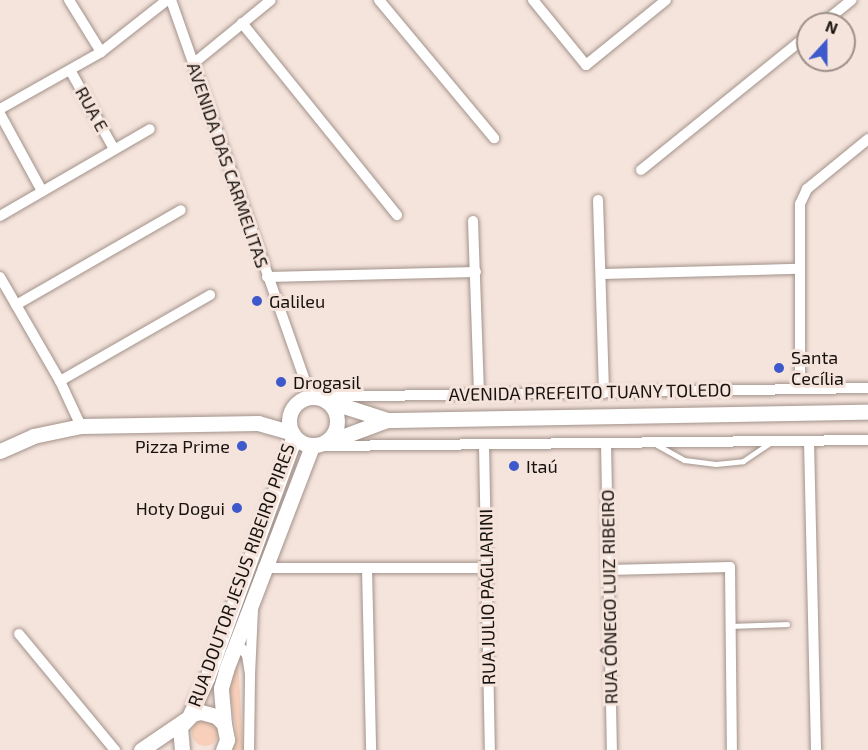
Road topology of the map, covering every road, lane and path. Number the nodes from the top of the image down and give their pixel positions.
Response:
1 (69, 0) edge
2 (169, 0) edge
3 (271, 0) edge
4 (379, 0) edge
5 (533, 0) edge
6 (666, 0) edge
7 (852, 0) edge
8 (837, 12) edge
9 (242, 23) junction
10 (796, 45) edge
11 (101, 52) junction
12 (194, 63) junction
13 (70, 70) junction
14 (0, 109) edge
15 (0, 114) edge
16 (150, 129) dead end
17 (494, 138) dead end
18 (868, 139) edge
19 (114, 149) junction
20 (641, 170) dead end
21 (42, 191) junction
22 (598, 200) dead end
23 (181, 210) dead end
24 (397, 215) dead end
25 (0, 216) edge
26 (473, 221) dead end
27 (799, 269) junction
28 (476, 272) junction
29 (603, 274) junction
30 (0, 277) edge
31 (267, 277) junction
32 (210, 295) dead end
33 (16, 305) junction
34 (60, 381) junction
35 (868, 388) edge
36 (800, 389) junction
37 (604, 393) junction
38 (479, 394) junction
39 (316, 398) junction
40 (292, 411) junction
41 (868, 412) edge
42 (387, 420) junction
43 (258, 423) junction
44 (81, 426) junction
45 (292, 433) junction
46 (868, 440) edge
47 (772, 441) junction
48 (809, 441) junction
49 (606, 443) junction
50 (653, 443) junction
51 (318, 445) junction
52 (484, 445) junction
53 (0, 452) edge
54 (263, 568) junction
55 (368, 568) junction
56 (486, 568) junction
57 (609, 570) junction
58 (253, 595) junction
59 (787, 624) dead end
60 (731, 626) junction
61 (19, 634) dead end
62 (233, 650) junction
63 (250, 675) junction
64 (187, 718) junction
65 (224, 724) junction
66 (115, 750) edge
67 (141, 750) edge
68 (182, 750) edge
69 (223, 750) edge
70 (249, 750) edge
71 (371, 750) edge
72 (490, 750) edge
73 (612, 750) edge
74 (732, 750) edge
75 (816, 750) edge

1 - 11 street
2 - 11 street
2 - 12 street, AVENIDA DAS CARMELITAS
3 - 9 street
4 - 17 street
5 - 6 street
7 - 8 street
9 - 12 street
9 - 24 street
10 - 20 street
11 - 13 street
12 - 31 street, AVENIDA DAS CARMELITAS
13 - 14 street
13 - 19 street, RUA E
15 - 21 street
16 - 19 street
18 - 27 street
19 - 21 street
21 - 25 street
22 - 29 street
23 - 33 street
26 - 28 street
27 - 29 street
27 - 36 street
28 - 31 street
28 - 38 street
29 - 37 street
30 - 33 street
31 - 39 street, AVENIDA DAS CARMELITAS
32 - 34 street
33 - 34 street
34 - 44 street
35 - 36 street, AVENIDA PREFEITO TUANY TOLEDO
36 - 37 street, AVENIDA PREFEITO TUANY TOLEDO
37 - 38 street, AVENIDA PREFEITO TUANY TOLEDO
38 - 39 street, AVENIDA PREFEITO TUANY TOLEDO
39 - 40 main road
39 - 42 main road, AVENIDA PREFEITO TUANY TOLEDO
39 - 51 main road
40 - 43 main road
40 - 45 main road
41 - 42 main road, AVENIDA PREFEITO TUANY TOLEDO
42 - 51 main road, AVENIDA PREFEITO TUANY TOLEDO
43 - 44 main road
43 - 45 main road
44 - 53 main road
45 - 51 main road
45 - 64 main road, RUA DOUTOR JESUS RIBEIRO PIRES
46 - 48 street
47 - 48 street
47 - 50 street
47 - 50 lane
48 - 75 street
49 - 50 street
49 - 52 street
49 - 57 street, RUA CÔNEGO LUIZ RIBEIRO
51 - 52 street
51 - 54 main road, RUA DOUTOR JESUS RIBEIRO PIRES
52 - 56 street, RUA JULIO PAGLIARINI
54 - 55 street
54 - 58 main road, RUA DOUTOR JESUS RIBEIRO PIRES
55 - 56 street
55 - 71 street
56 - 72 street, RUA JULIO PAGLIARINI
57 - 60 street
57 - 73 street, RUA CÔNEGO LUIZ RIBEIRO
58 - 62 main road, RUA DOUTOR JESUS RIBEIRO PIRES
58 - 63 street, RUA DOUTOR JESUS RIBEIRO PIRES
59 - 60 lane
60 - 74 street
61 - 66 street
62 - 63 street, RUA DOUTOR JESUS RIBEIRO PIRES
62 - 65 main road, RUA DOUTOR JESUS RIBEIRO PIRES
63 - 70 street, RUA DOUTOR JESUS RIBEIRO PIRES
64 - 65 main road
64 - 67 main road
64 - 68 main road
65 - 69 main road, RUA DOUTOR JESUS RIBEIRO PIRES

